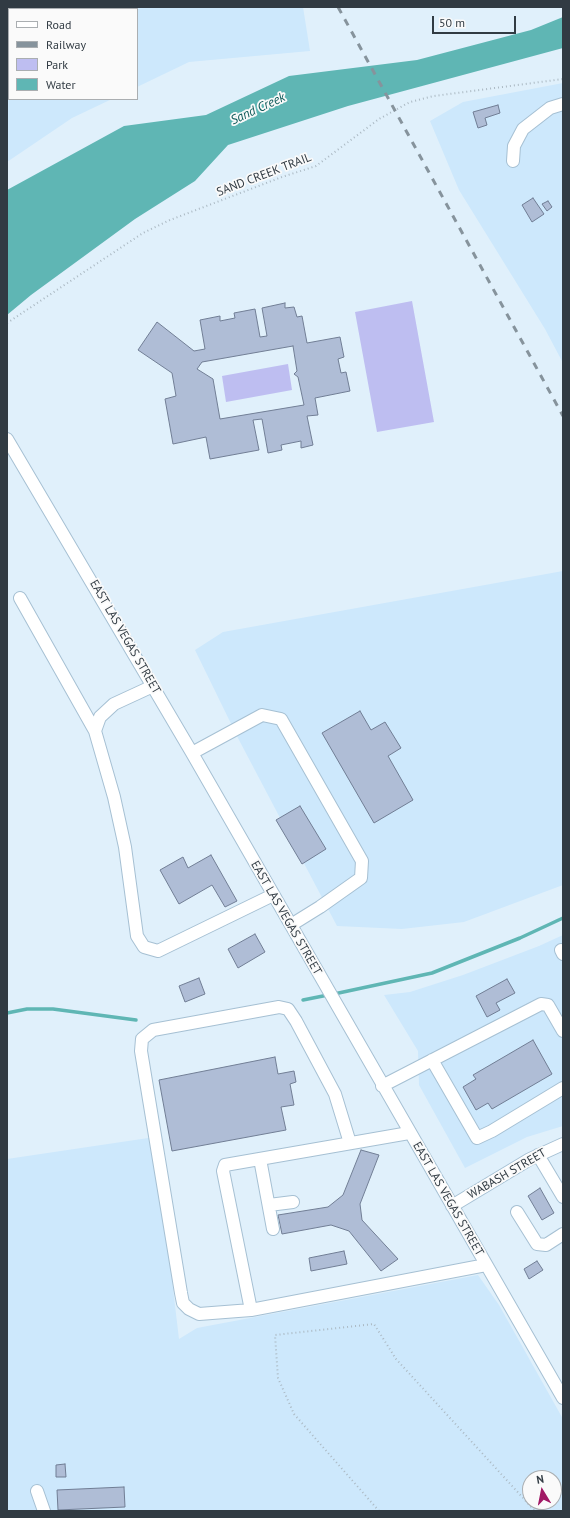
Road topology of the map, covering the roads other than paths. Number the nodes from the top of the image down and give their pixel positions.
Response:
1 (563, 104) edge
2 (513, 161) dead end
3 (7, 440) edge
4 (20, 598) dead end
5 (153, 686) junction
6 (96, 732) junction
7 (192, 753) junction
8 (273, 894) junction
9 (291, 925) junction
10 (563, 1031) edge
11 (432, 1060) junction
12 (382, 1086) junction
13 (563, 1088) edge
14 (410, 1133) junction
15 (350, 1143) junction
16 (563, 1144) edge
17 (538, 1155) junction
18 (260, 1158) junction
19 (563, 1197) edge
20 (293, 1202) dead end
21 (269, 1206) junction
22 (452, 1206) junction
23 (517, 1212) dead end
24 (273, 1230) dead end
25 (563, 1234) edge
26 (486, 1265) junction
27 (251, 1310) junction
28 (563, 1398) edge
29 (37, 1491) dead end
30 (44, 1511) edge

1 - 2 street
3 - 5 street, EAST LAS VEGAS STREET
4 - 6 street
5 - 6 street
5 - 7 street, EAST LAS VEGAS STREET
6 - 8 street
7 - 8 street, EAST LAS VEGAS STREET
7 - 9 street
8 - 9 street, EAST LAS VEGAS STREET
9 - 12 street, EAST LAS VEGAS STREET
10 - 11 street
11 - 12 street
11 - 13 street
12 - 14 street, EAST LAS VEGAS STREET
14 - 15 street
14 - 22 street, EAST LAS VEGAS STREET
15 - 18 street
15 - 27 street
16 - 17 street, WABASH STREET
17 - 19 street
17 - 22 street, WABASH STREET
18 - 21 street
18 - 27 street
20 - 21 street
21 - 24 street
22 - 26 street, EAST LAS VEGAS STREET
23 - 25 street
26 - 27 street
26 - 28 street, EAST LAS VEGAS STREET
29 - 30 street

